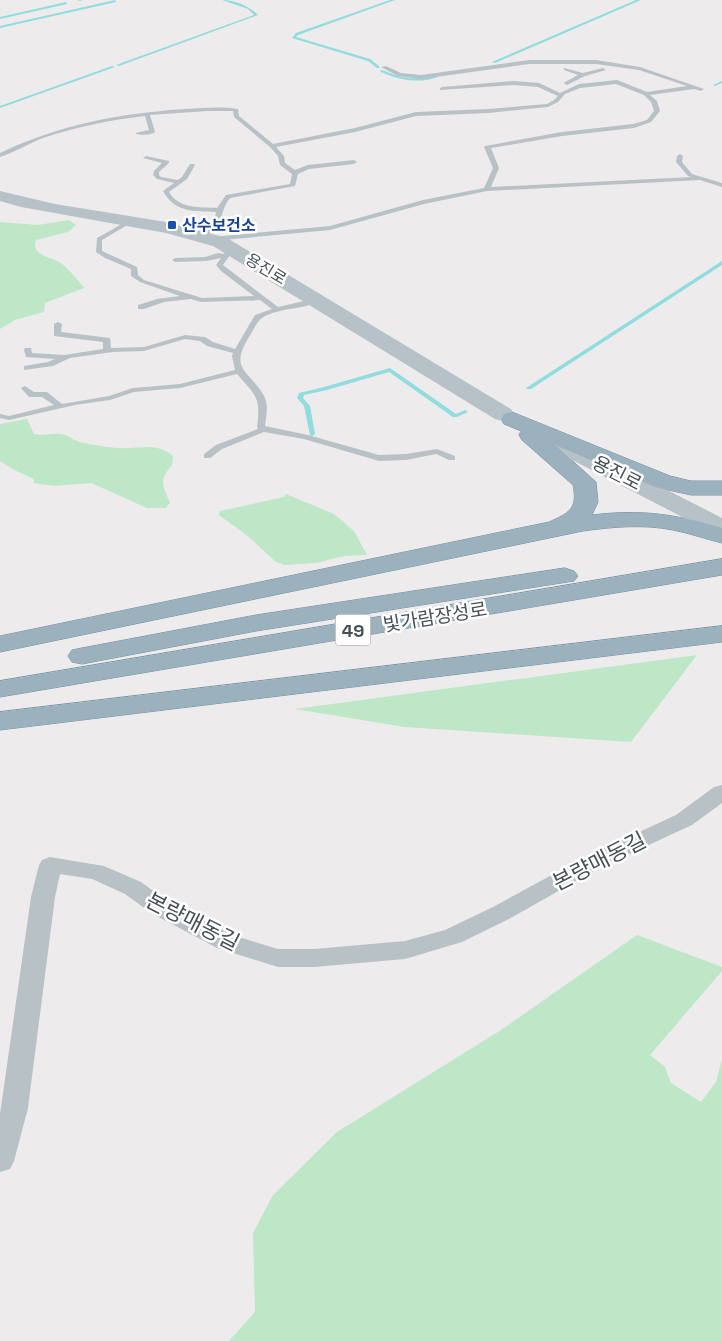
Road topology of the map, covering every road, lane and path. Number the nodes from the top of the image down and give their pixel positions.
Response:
1 (384, 67) dead end
2 (566, 68) dead end
3 (603, 70) dead end
4 (583, 75) junction
5 (474, 81) dead end
6 (481, 86) junction
7 (579, 86) junction
8 (442, 89) dead end
9 (646, 94) junction
10 (561, 95) junction
11 (468, 106) dead end
12 (463, 111) junction
13 (148, 116) junction
14 (176, 116) dead end
15 (152, 132) junction
16 (138, 133) dead end
17 (161, 134) dead end
18 (272, 146) junction
19 (0, 155) edge
20 (680, 156) dead end
21 (146, 158) dead end
22 (354, 162) dead end
23 (192, 165) dead end
24 (295, 173) junction
25 (698, 179) junction
26 (178, 182) junction
27 (722, 185) edge
28 (488, 189) junction
29 (0, 196) edge
30 (220, 210) junction
31 (131, 221) junction
32 (207, 237) junction
33 (228, 252) junction
34 (175, 260) dead end
35 (194, 297) junction
36 (261, 298) junction
37 (317, 300) junction
38 (141, 308) dead end
39 (277, 309) junction
40 (58, 324) dead end
41 (28, 350) dead end
42 (107, 351) junction
43 (237, 352) junction
44 (65, 357) junction
45 (27, 368) dead end
46 (239, 371) junction
47 (25, 388) dead end
48 (60, 406) junction
49 (0, 416) edge
50 (508, 417) junction
51 (264, 429) junction
52 (207, 456) dead end
53 (452, 458) dead end
54 (722, 488) edge
55 (555, 528) junction
56 (722, 528) edge
57 (722, 536) edge
58 (709, 561) edge
59 (722, 634) edge
60 (0, 644) edge
61 (0, 670) edge
62 (0, 688) edge
63 (0, 721) edge
64 (722, 792) edge
65 (0, 1161) edge

1 - 9 lane
2 - 4 lane
3 - 4 lane
4 - 7 lane
5 - 6 lane
6 - 8 lane
6 - 10 lane
7 - 9 lane
7 - 10 lane
9 - 28 lane
10 - 12 lane
11 - 12 lane
12 - 18 lane
13 - 14 lane
13 - 15 lane
13 - 18 lane
13 - 19 lane
15 - 16 lane
15 - 17 lane
18 - 24 lane
20 - 25 lane
21 - 26 lane
22 - 24 lane
23 - 26 lane
24 - 30 lane
25 - 27 lane
25 - 28 lane
26 - 30 lane
28 - 32 lane
29 - 31 main road, 용진로
30 - 32 lane
31 - 32 main road, 용진로
31 - 35 lane
32 - 33 main road, 용진로
33 - 34 lane
33 - 36 lane
33 - 37 main road, 용진로
35 - 36 lane
35 - 38 lane
36 - 39 lane
37 - 39 lane
37 - 50 main road, 용진로
39 - 43 lane
40 - 42 lane
41 - 44 lane
42 - 43 lane
42 - 44 lane
43 - 46 lane
44 - 45 lane
46 - 48 lane
46 - 51 lane
47 - 48 lane
48 - 49 lane
50 - 54 highway
50 - 55 highway
50 - 56 main road, 용진로
51 - 52 lane
51 - 53 lane
55 - 57 highway
55 - 60 highway
58 - 61 highway, 빛가람장성로 / 49
58 - 62 highway, 빛가람장성로 / 49
59 - 63 highway
64 - 65 street, 본량매동길

